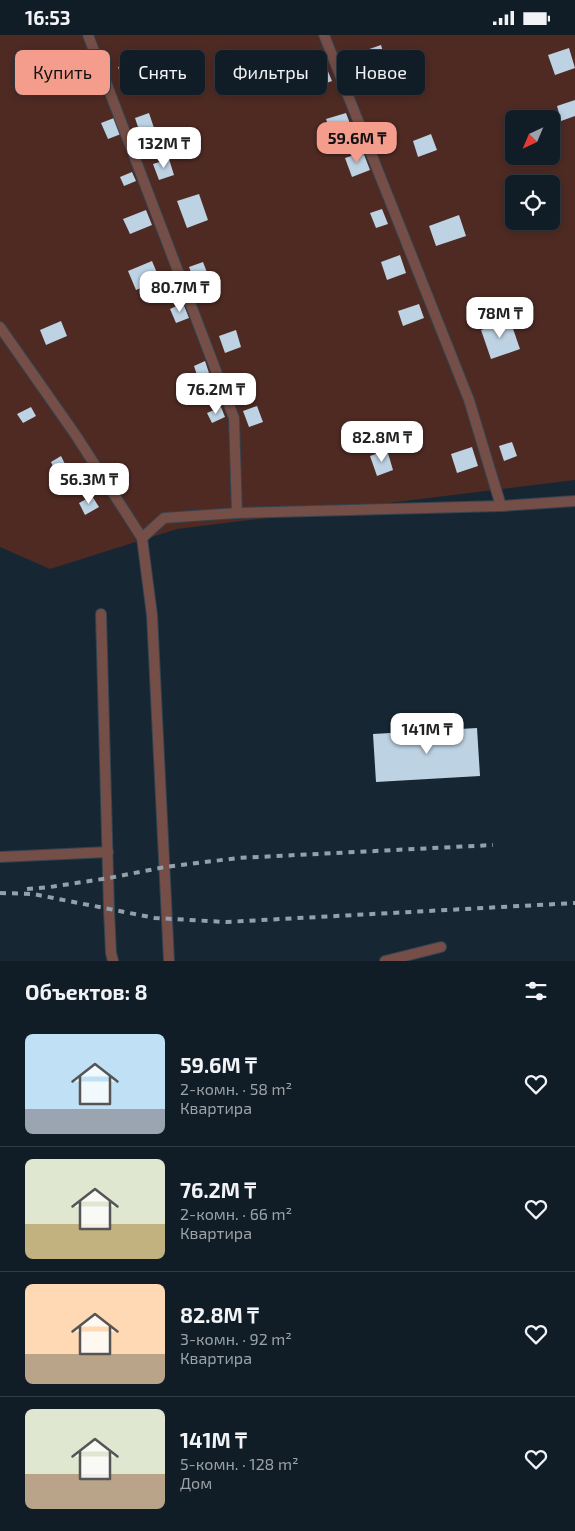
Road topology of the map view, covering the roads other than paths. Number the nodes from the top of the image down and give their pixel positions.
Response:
1 (88, 35) edge
2 (324, 35) edge
3 (0, 327) edge
4 (575, 501) edge
5 (500, 506) junction
6 (237, 513) junction
7 (142, 538) junction
8 (100, 614) dead end
9 (108, 852) junction
10 (0, 857) edge
11 (442, 947) dead end
12 (113, 961) edge
13 (169, 961) edge
14 (385, 961) edge

1 - 6 lane
2 - 5 lane
3 - 7 lane
4 - 5 lane
5 - 6 lane
6 - 7 lane
7 - 13 lane
8 - 9 lane
9 - 10 lane
9 - 12 lane
11 - 14 lane

